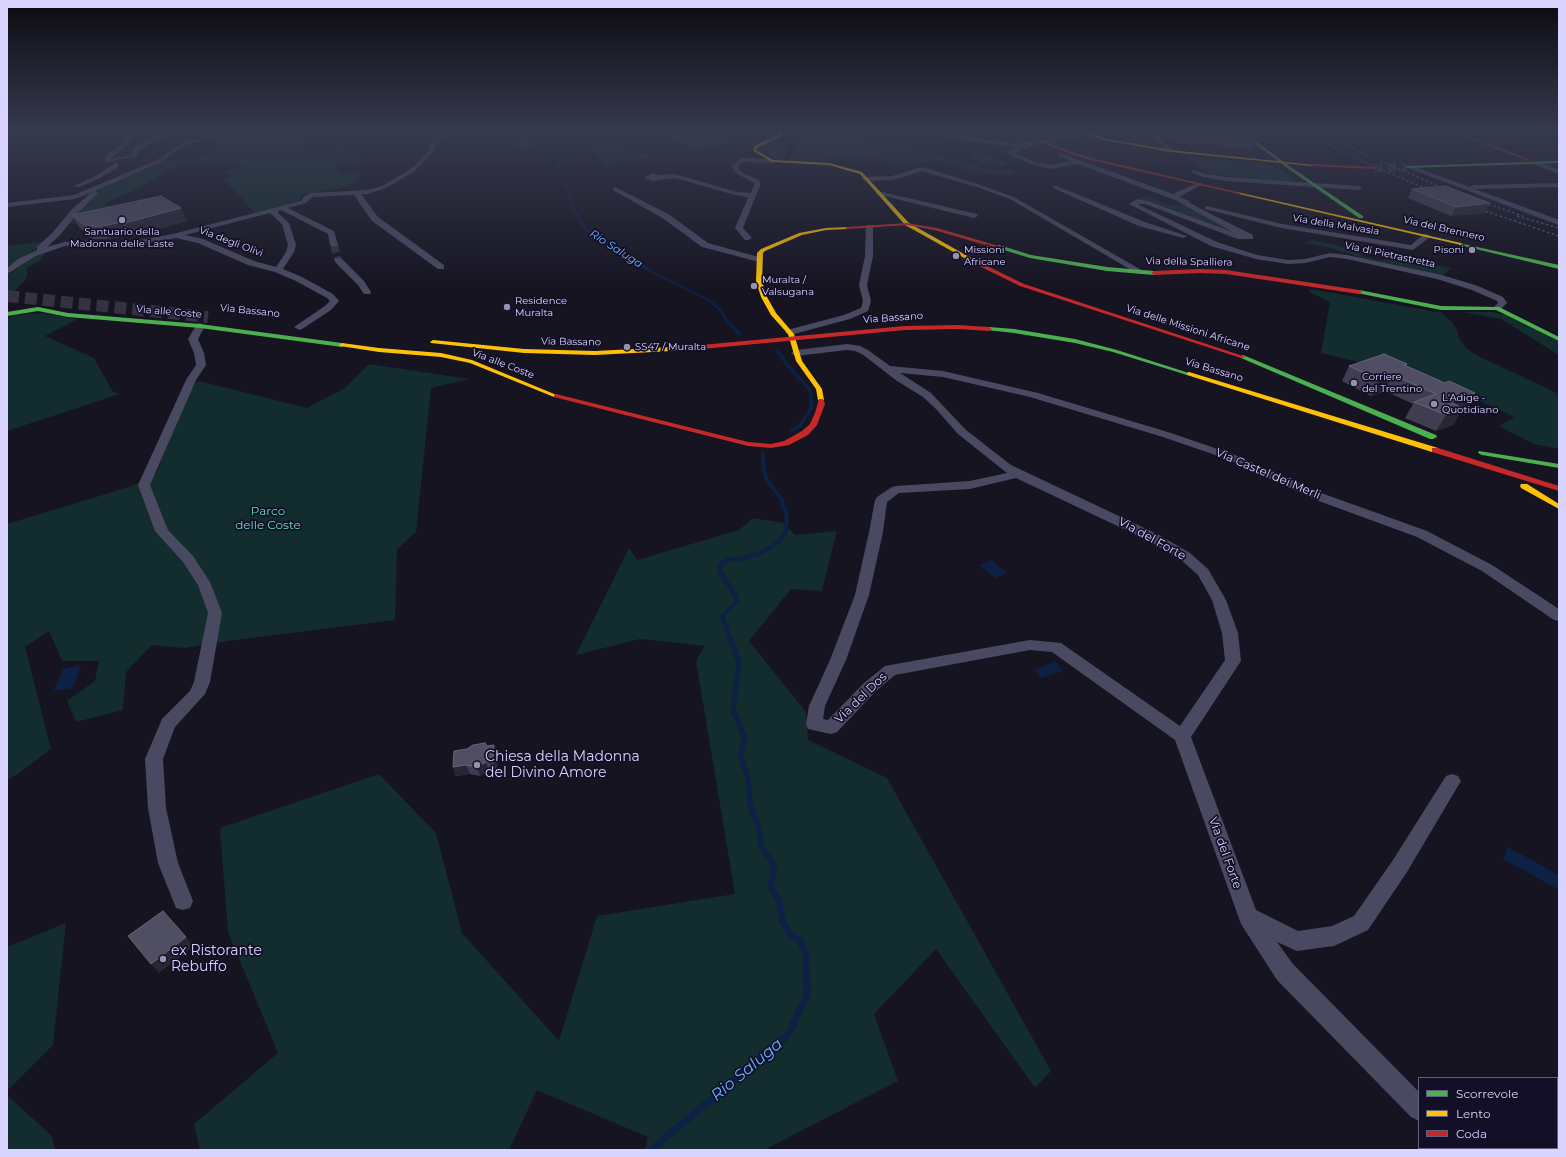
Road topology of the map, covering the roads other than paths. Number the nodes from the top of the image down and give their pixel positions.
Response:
1 (82, 184) edge
2 (108, 184) edge
3 (389, 184) edge
4 (703, 184) edge
5 (758, 184) edge
6 (870, 184) edge
7 (972, 184) edge
8 (1138, 184) edge
9 (1199, 184) joint
10 (1290, 184) edge
11 (1313, 184) edge
12 (1453, 184) edge
13 (1559, 185) edge
14 (1316, 186) junction
15 (101, 187) junction
16 (1055, 187) dead end
17 (1359, 188) dead end
18 (1463, 188) junction
19 (615, 189) dead end
20 (878, 193) junction
21 (358, 194) junction
22 (750, 196) junction
23 (1176, 198) junction
24 (34, 202) junction
25 (7, 205) edge
26 (278, 209) junction
27 (1356, 214) junction
28 (1337, 215) junction
29 (974, 216) dead end
30 (1559, 223) edge
31 (907, 224) junction
32 (1376, 224) junction
33 (869, 227) junction
34 (176, 235) junction
35 (1427, 236) junction
36 (748, 238) dead end
37 (1214, 244) junction
38 (334, 245) tunnel mouth
39 (39, 251) junction
40 (338, 260) tunnel mouth
41 (759, 260) junction
42 (441, 267) dead end
43 (1559, 267) edge
44 (278, 270) junction
45 (7, 272) edge
46 (1141, 272) junction
47 (367, 292) dead end
48 (1497, 308) junction
49 (7, 314) edge
50 (779, 322) junction
51 (200, 326) junction
52 (295, 327) joint
53 (314, 329) dead end
54 (792, 335) junction
55 (1559, 339) edge
56 (423, 341) dead end
57 (701, 347) junction
58 (796, 353) junction
59 (888, 369) junction
60 (1444, 441) dead end
61 (1431, 448) junction
62 (1470, 450) dead end
63 (1559, 466) edge
64 (1017, 474) junction
65 (1559, 481) edge
66 (1559, 489) edge
67 (1559, 507) edge
68 (1559, 616) edge
69 (1182, 736) junction
70 (1452, 781) dead end
71 (183, 901) dead end
72 (1248, 917) junction
73 (1418, 1108) edge

1 - 24 street
2 - 15 street
3 - 21 street
4 - 22 street
5 - 22 street
6 - 20 street, Via delle Missioni Africane
7 - 46 street
8 - 23 street, Via della Malvasia
9 - 23 street
9 - 28 street, Via del Brennero
10 - 14 street
11 - 14 street
12 - 18 street
13 - 18 street
14 - 17 street
14 - 27 street
15 - 24 street
15 - 39 street
16 - 37 street, Via di Pietrastretta
18 - 30 street
19 - 41 street
20 - 29 street
20 - 31 street, Via delle Missioni Africane
21 - 26 street
21 - 42 street
22 - 36 street
23 - 35 street, Via della Malvasia
23 - 37 street, Via di Pietrastretta
24 - 25 street
26 - 34 street
26 - 38 street
26 - 44 street
27 - 28 street
27 - 32 street
28 - 32 street, Via del Brennero
31 - 33 street, Via della Spalliera
31 - 46 street, Via della Spalliera
31 - 60 street, Via delle Missioni Africane
32 - 35 street, Via del Brennero
33 - 41 street, Via della Spalliera
33 - 54 street
34 - 39 street
34 - 44 street, Via degli Olivi
35 - 43 street, Via del Brennero
37 - 48 street, Via di Pietrastretta
39 - 45 street
40 - 47 street
41 - 50 street
44 - 52 street, Via degli Olivi
46 - 48 street, Via della Spalliera
48 - 55 street
49 - 51 street, Via alle Coste
50 - 54 street
50 - 57 street
51 - 58 street, Via alle Coste
51 - 71 street
52 - 53 street
54 - 57 street, Via Bassano
54 - 58 street, Via alle Coste
54 - 61 street, Via Bassano
56 - 57 street, Via Bassano
58 - 59 street, Via del Forte
59 - 64 street, Via del Forte
59 - 68 street, Via Castel dei Merli
61 - 65 street
61 - 66 street, Via Bassano
61 - 67 street
62 - 63 street
64 - 69 street, Via del Forte
64 - 69 street, Via del Dos
69 - 72 street, Via del Forte
70 - 72 street
72 - 73 street, Via del Forte

